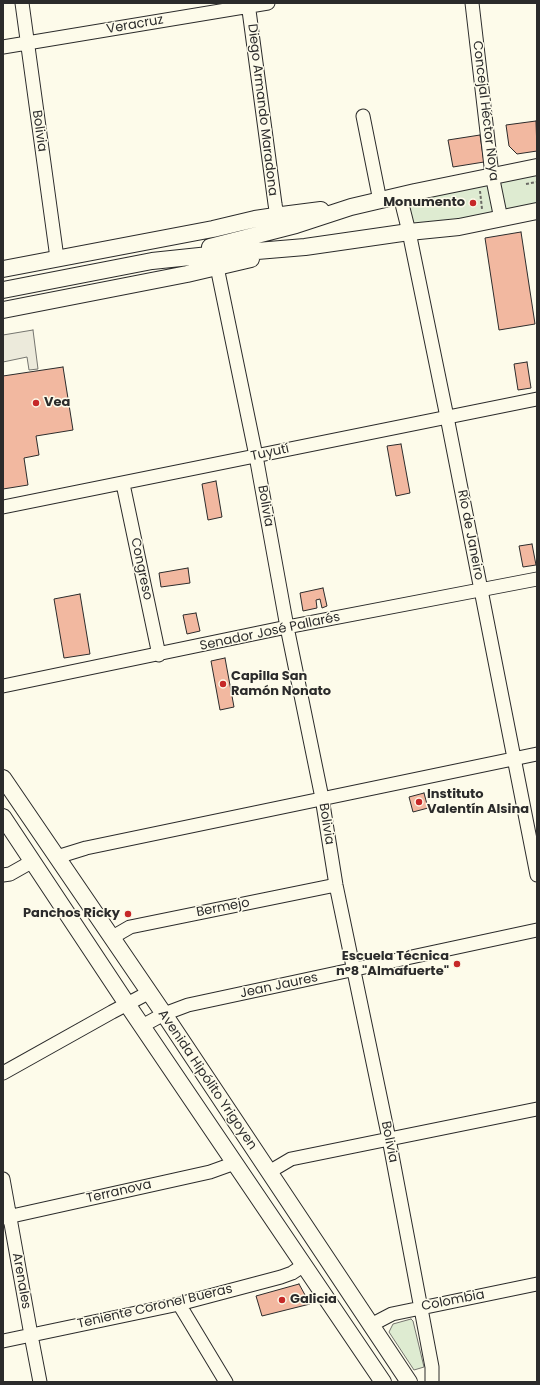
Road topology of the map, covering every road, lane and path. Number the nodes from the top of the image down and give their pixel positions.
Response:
1 (22, 3) edge
2 (268, 3) edge
3 (472, 3) edge
4 (248, 4) edge
5 (27, 44) junction
6 (3, 47) edge
7 (363, 116) dead end
8 (537, 167) edge
9 (487, 176) junction
10 (400, 196) junction
11 (380, 201) junction
12 (351, 207) junction
13 (537, 211) edge
14 (282, 214) junction
15 (494, 220) junction
16 (409, 232) junction
17 (305, 247) junction
18 (57, 258) junction
19 (152, 261) junction
20 (217, 267) junction
21 (3, 269) edge
22 (3, 290) edge
23 (3, 310) edge
24 (537, 399) edge
25 (447, 417) junction
26 (256, 456) junction
27 (123, 484) junction
28 (3, 507) edge
29 (537, 579) edge
30 (481, 590) junction
31 (286, 627) junction
32 (159, 654) junction
33 (3, 686) edge
34 (537, 754) edge
35 (514, 759) junction
36 (3, 778) edge
37 (322, 798) junction
38 (3, 817) edge
39 (57, 857) junction
40 (33, 861) junction
41 (3, 875) edge
42 (537, 875) edge
43 (336, 885) junction
44 (537, 930) edge
45 (111, 938) junction
46 (355, 970) junction
47 (148, 993) junction
48 (127, 1004) junction
49 (164, 1014) junction
50 (142, 1026) junction
51 (3, 1073) edge
52 (537, 1109) edge
53 (389, 1139) junction
54 (235, 1163) junction
55 (269, 1172) junction
56 (3, 1179) edge
57 (6, 1218) edge
58 (304, 1265) junction
59 (537, 1284) edge
60 (179, 1304) junction
61 (421, 1308) junction
62 (371, 1325) junction
63 (31, 1336) junction
64 (3, 1341) edge
65 (40, 1382) edge
66 (226, 1382) edge
67 (383, 1382) edge
68 (409, 1382) edge
69 (432, 1382) edge

1 - 5 street, Bolivia
2 - 4 street, Veracruz
3 - 9 street, Concejal Héctor Noya
4 - 5 street, Veracruz
4 - 14 street, Diego Armando Maradona
5 - 6 street, Veracruz
5 - 18 street, Bolivia
7 - 11 street
8 - 9 main road
9 - 10 main road
9 - 15 street, Concejal Héctor Noya
9 - 15 path
10 - 11 main road
10 - 16 street, Río de Janeiro
11 - 12 main road
12 - 14 main road
12 - 19 main road
13 - 15 main road
14 - 18 main road
15 - 16 main road
16 - 17 main road
16 - 25 street, Río de Janeiro
17 - 19 main road
17 - 20 main road
18 - 21 main road
19 - 22 main road
20 - 23 main road
20 - 26 street, Bolivia
24 - 25 street, Tuyutí
25 - 26 street, Tuyutí
25 - 30 street, Río de Janeiro
26 - 27 street, Tuyutí
26 - 31 street, Bolivia
27 - 28 street, Tuyutí
27 - 32 street, Congreso
29 - 30 street, Senador José Pallarés
30 - 31 street, Senador José Pallarés
30 - 35 street, Río de Janeiro
31 - 32 street, Senador José Pallarés
31 - 37 street, Bolivia
32 - 33 street, Senador José Pallarés
34 - 35 street
35 - 37 street
35 - 42 street, Río de Janeiro
36 - 39 main road, Avenida Hipólito Yrigoyen
37 - 39 street
37 - 43 street, Bolivia
38 - 40 main road, Avenida Hipólito Yrigoyen
39 - 45 main road, Avenida Hipólito Yrigoyen
40 - 41 street
40 - 48 main road, Avenida Hipólito Yrigoyen
43 - 45 street, Bermejo
43 - 46 street, Bolivia
44 - 46 street, Jean Jaures
45 - 47 main road, Avenida Hipólito Yrigoyen
46 - 49 street, Jean Jaures
46 - 53 street, Bolivia
47 - 48 street
47 - 49 main road, Avenida Hipólito Yrigoyen
48 - 50 main road, Avenida Hipólito Yrigoyen
48 - 51 street
49 - 50 street, Jean Jaures
49 - 55 main road, Avenida Hipólito Yrigoyen
50 - 54 main road, Avenida Hipólito Yrigoyen
52 - 53 street
53 - 55 street
53 - 61 street, Bolivia
54 - 57 street, Terranova
54 - 58 main road, Avenida Hipólito Yrigoyen
55 - 62 main road, Avenida Hipólito Yrigoyen
56 - 57 street, Arenales
57 - 63 street, Arenales
58 - 60 street, Teniente Coronel Bueras
58 - 67 main road, Avenida Hipólito Yrigoyen
59 - 61 street, Colombia
60 - 63 street, Teniente Coronel Bueras
60 - 66 street
61 - 62 street, Colombia
61 - 69 street, Bolivia
62 - 68 main road, Avenida Hipólito Yrigoyen
63 - 64 street, Teniente Coronel Bueras
63 - 65 street, Arenales

